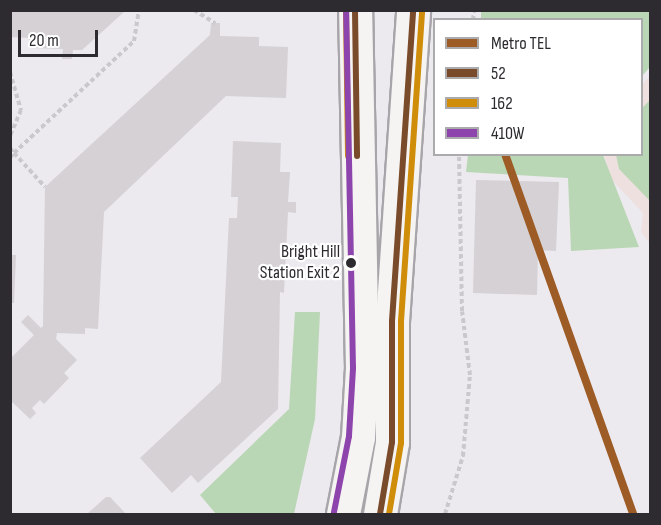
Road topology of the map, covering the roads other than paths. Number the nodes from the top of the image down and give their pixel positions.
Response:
1 (355, 10) edge
2 (413, 10) edge
3 (343, 514) edge
4 (380, 514) edge

1 - 3 main road
2 - 4 main road

